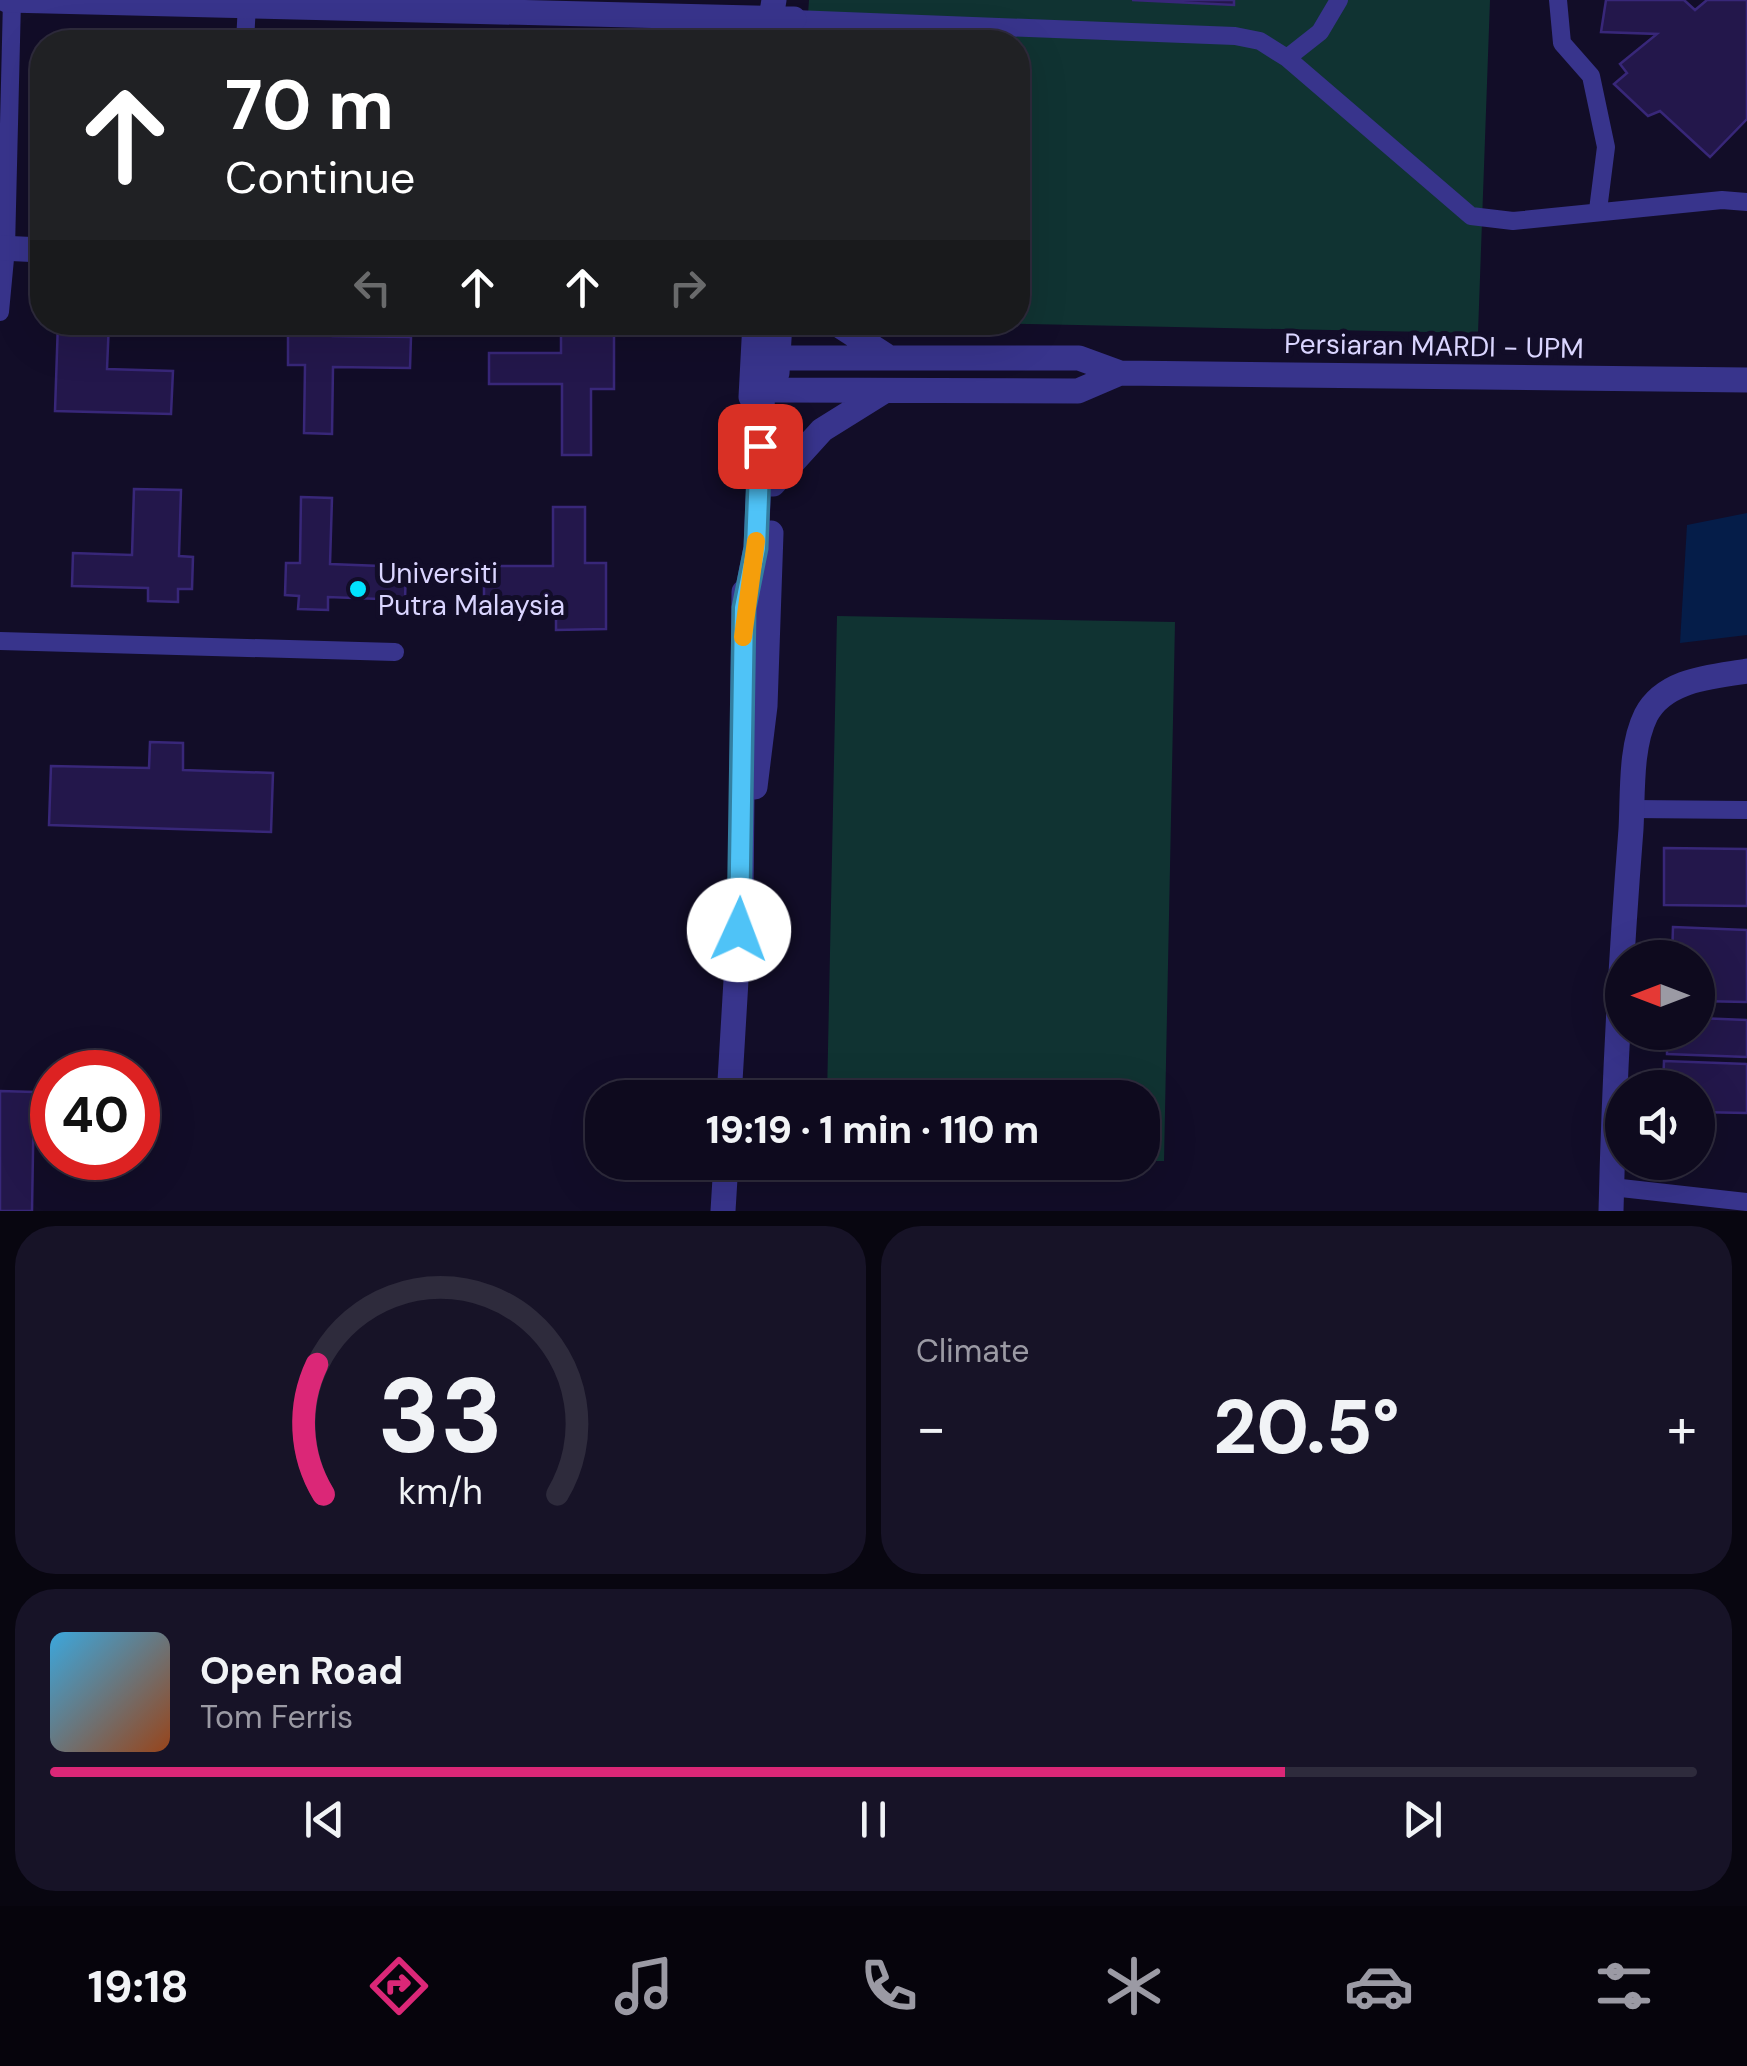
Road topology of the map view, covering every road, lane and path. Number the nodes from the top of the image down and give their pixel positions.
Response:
1 (9, 0) edge
2 (1339, 0) edge
3 (1558, 0) edge
4 (132, 1) edge
5 (247, 4) junction
6 (781, 20) edge
7 (246, 30) edge
8 (1287, 58) junction
9 (1747, 202) edge
10 (1598, 210) junction
11 (3, 248) edge
12 (30, 249) edge
13 (0, 312) edge
14 (754, 335) edge
15 (768, 335) edge
16 (778, 335) edge
17 (855, 335) edge
18 (888, 356) junction
19 (1120, 373) junction
20 (773, 375) junction
21 (1747, 380) edge
22 (888, 390) junction
23 (773, 484) junction
24 (744, 608) junction
25 (0, 641) edge
26 (394, 652) dead end
27 (1747, 671) edge
28 (1632, 810) junction
29 (1747, 810) edge
30 (741, 896) junction
31 (730, 1080) edge
32 (725, 1180) edge
33 (1611, 1199) edge
34 (1747, 1202) edge
35 (723, 1211) edge

1 - 4 street
1 - 11 lane
2 - 8 lane
3 - 10 lane
4 - 5 street
5 - 6 street
5 - 7 lane
6 - 8 lane
8 - 10 lane
9 - 10 lane
11 - 12 street
11 - 13 lane
14 - 24 street
15 - 20 street
16 - 20 street
17 - 18 street
18 - 19 street
18 - 20 street
19 - 21 street, Persiaran MARDI - UPM
19 - 22 street
20 - 22 street
20 - 23 street
20 - 24 street
22 - 23 street
23 - 30 street
24 - 30 street
25 - 26 lane
27 - 28 street
28 - 29 lane
28 - 33 street
30 - 31 street
32 - 35 street
33 - 34 lane

